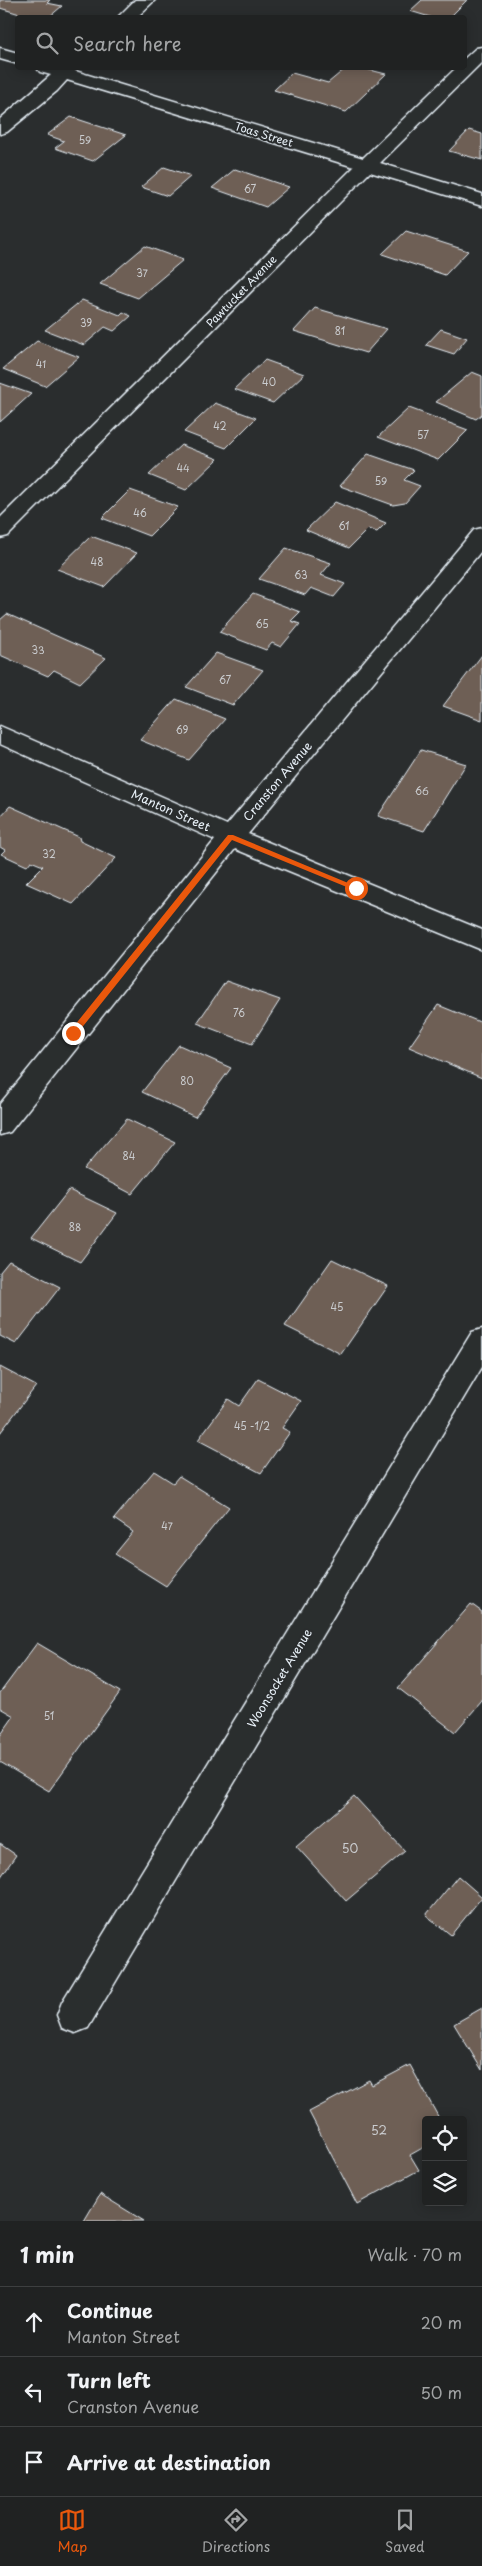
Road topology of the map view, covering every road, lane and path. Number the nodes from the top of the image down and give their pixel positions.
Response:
1 (146, 0) edge
2 (128, 15) edge
3 (482, 52) edge
4 (0, 53) edge
5 (15, 58) edge
6 (467, 66) edge
7 (59, 70) edge
8 (62, 70) edge
9 (463, 70) edge
10 (0, 128) edge
11 (365, 164) junction
12 (482, 200) edge
13 (0, 532) edge
14 (482, 535) edge
15 (0, 734) edge
16 (231, 837) junction
17 (482, 940) edge
18 (0, 1124) edge
19 (482, 1341) edge
20 (76, 2016) dead end

1 - 2 street
3 - 6 street, Pawtucket Avenue
4 - 5 street
7 - 10 street
8 - 11 street, Toas Street
9 - 11 street, Pawtucket Avenue
11 - 12 street, Toas Street
11 - 13 street, Pawtucket Avenue
14 - 16 street, Cranston Avenue
15 - 16 street, Manton Street
16 - 17 street, Manton Street
16 - 18 street, Cranston Avenue
19 - 20 street, Woonsocket Avenue

